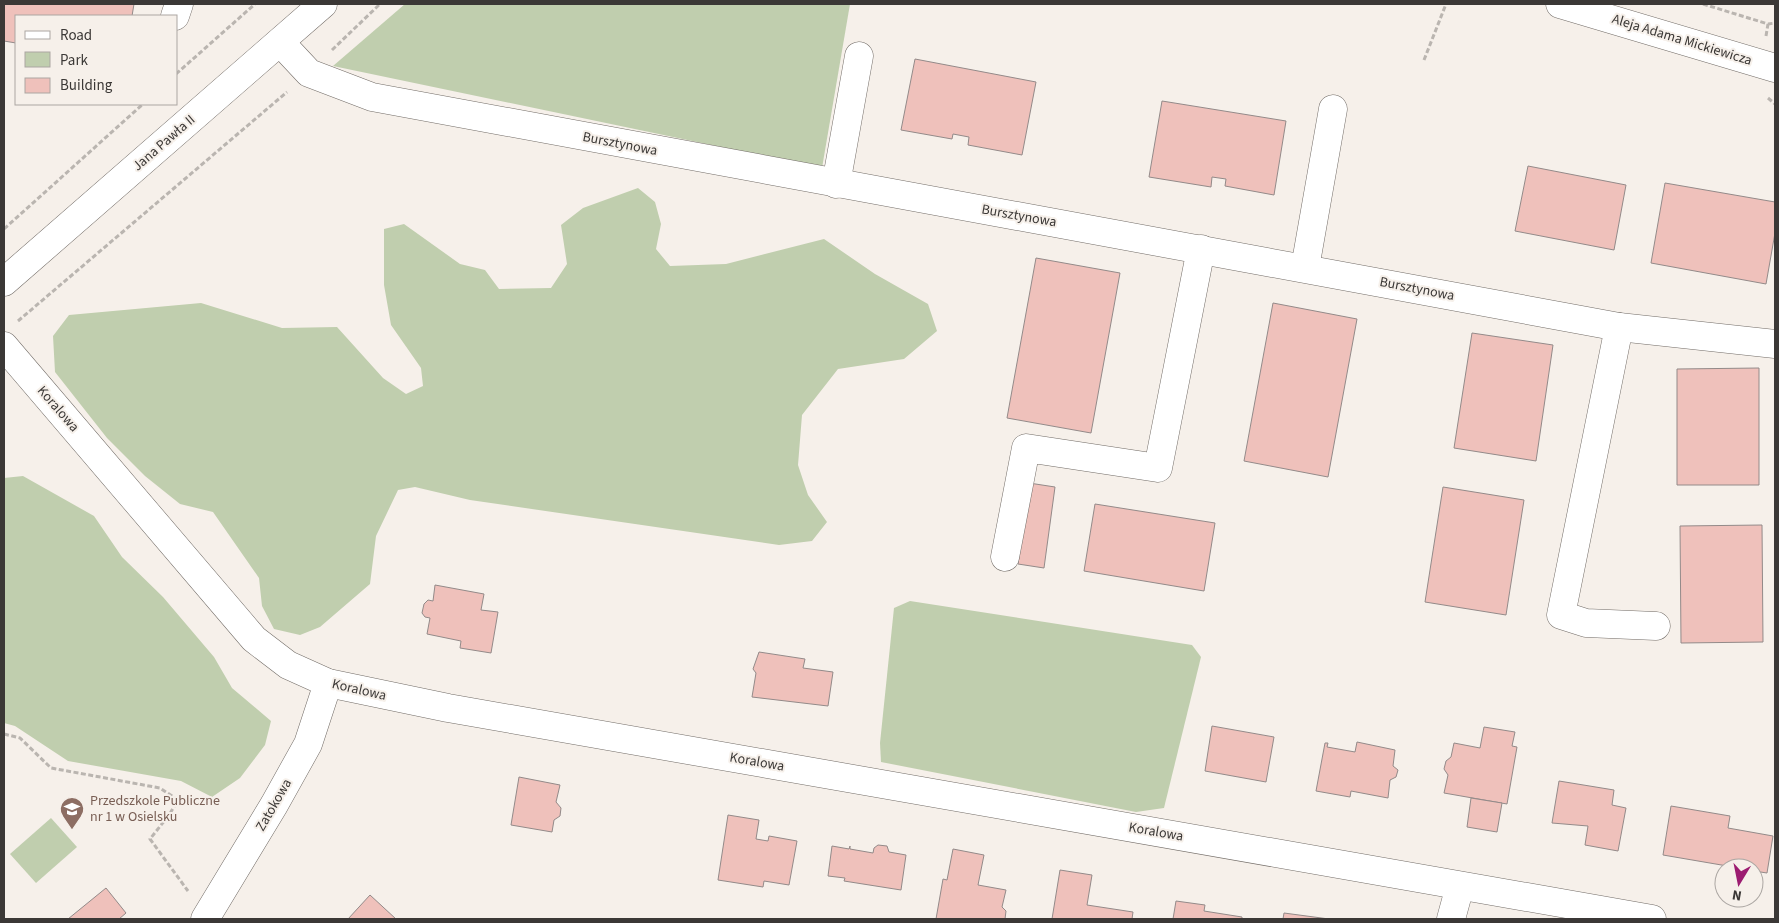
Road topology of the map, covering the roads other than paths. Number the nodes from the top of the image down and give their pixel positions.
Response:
1 (323, 4) edge
2 (1560, 4) edge
3 (280, 42) junction
4 (859, 56) dead end
5 (1775, 68) edge
6 (1333, 109) dead end
7 (836, 184) junction
8 (1201, 249) junction
9 (1305, 268) junction
10 (4, 282) edge
11 (1619, 327) junction
12 (8, 337) edge
13 (1775, 344) edge
14 (1005, 557) dead end
15 (1656, 626) dead end
16 (328, 683) junction
17 (1460, 886) junction
18 (207, 919) edge
19 (1451, 919) edge
20 (1652, 919) edge

1 - 3 street, Jana Pawła II
2 - 5 street, Aleja Adama Mickiewicza
3 - 7 street, Bursztynowa
3 - 10 street, Jana Pawła II
4 - 7 street
6 - 9 street
7 - 8 street, Bursztynowa
8 - 9 street, Bursztynowa
8 - 14 street
9 - 11 street, Bursztynowa
11 - 13 street, Bursztynowa
11 - 15 street
12 - 16 street, Koralowa
16 - 17 street, Koralowa
16 - 18 street, Zatokowa
17 - 19 street
17 - 20 street, Koralowa

